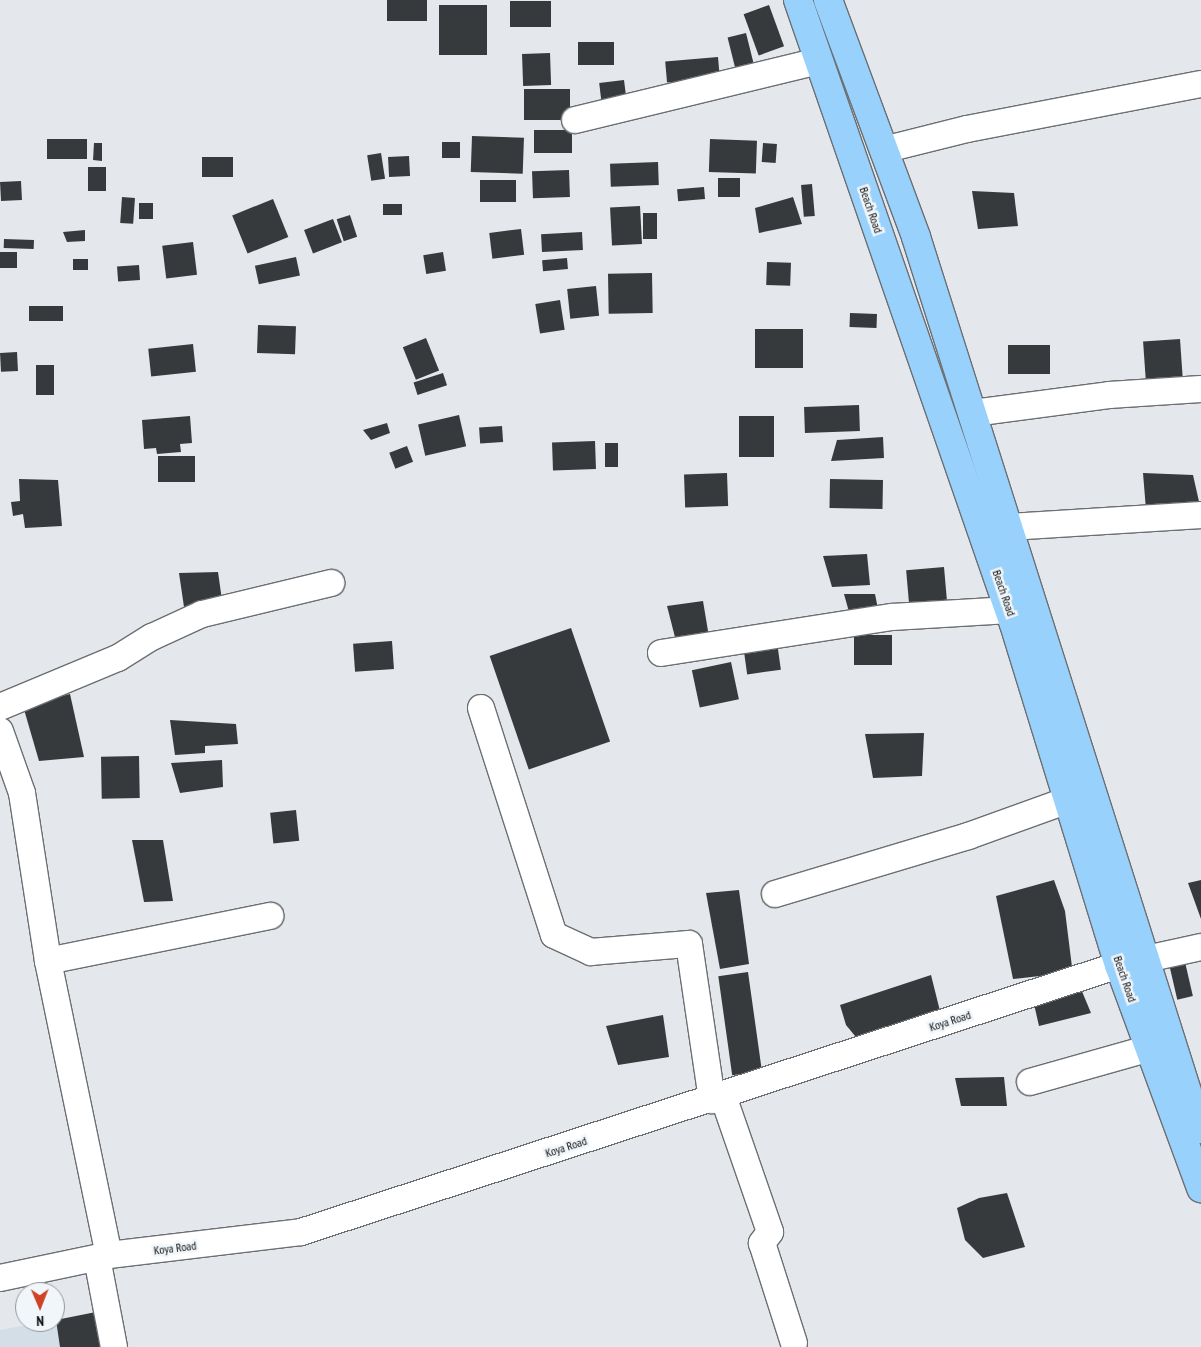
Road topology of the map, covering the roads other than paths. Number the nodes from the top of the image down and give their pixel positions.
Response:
1 (798, 0) edge
2 (828, 0) edge
3 (819, 61) junction
4 (1201, 84) edge
5 (575, 120) dead end
6 (883, 150) junction
7 (1201, 389) edge
8 (973, 413) junction
9 (1201, 515) edge
10 (1010, 527) junction
11 (331, 584) dead end
12 (1010, 610) junction
13 (661, 653) dead end
14 (0, 707) edge
15 (481, 708) dead end
16 (0, 731) edge
17 (1068, 800) junction
18 (775, 894) dead end
19 (270, 916) dead end
20 (1201, 947) edge
21 (48, 961) junction
22 (1131, 962) junction
23 (1150, 1048) junction
24 (1030, 1082) dead end
25 (717, 1098) junction
26 (1201, 1134) edge
27 (1201, 1188) edge
28 (103, 1256) junction
29 (0, 1278) edge
30 (794, 1343) dead end
31 (114, 1347) edge

1 - 3 main road, Beach Road
2 - 6 main road
3 - 5 street
3 - 12 main road, Beach Road
4 - 6 street
6 - 8 main road
7 - 8 street
8 - 10 main road
9 - 10 street
10 - 22 main road
11 - 14 street
12 - 13 street
12 - 17 main road, Beach Road
15 - 25 street
16 - 21 street
17 - 18 street
17 - 22 main road, Beach Road
19 - 21 street
20 - 22 street, Koya Road
21 - 28 street
22 - 23 main road, Beach Road
22 - 25 street, Koya Road
22 - 26 main road
23 - 24 street
23 - 27 main road, Beach Road
25 - 28 street, Koya Road
25 - 30 street
28 - 29 street, Koya Road
28 - 31 street

